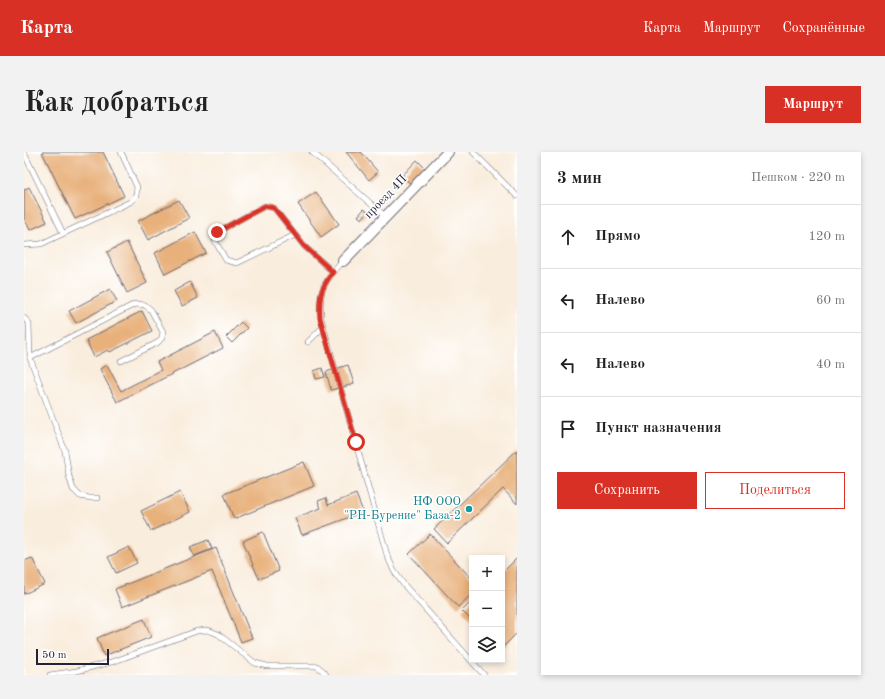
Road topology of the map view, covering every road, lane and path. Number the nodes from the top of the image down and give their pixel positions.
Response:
1 (122, 152) edge
2 (312, 152) edge
3 (448, 152) edge
4 (473, 152) edge
5 (24, 153) edge
6 (517, 196) edge
7 (386, 217) junction
8 (63, 234) junction
9 (295, 235) junction
10 (24, 244) edge
11 (343, 261) joint
12 (333, 272) junction
13 (24, 318) edge
14 (323, 327) junction
15 (308, 342) dead end
16 (30, 358) junction
17 (121, 361) dead end
18 (97, 498) dead end
19 (50, 675) edge
20 (326, 675) edge
21 (484, 675) edge

1 - 8 lane
2 - 7 lane
3 - 7 street, проезд 4П
4 - 6 lane
5 - 8 lane
7 - 11 street, проезд 4П
8 - 10 lane
9 - 9 lane
9 - 12 lane
11 - 12 lane
12 - 14 lane
13 - 16 lane
14 - 15 lane
14 - 21 lane
16 - 17 lane
16 - 18 lane
19 - 20 lane

